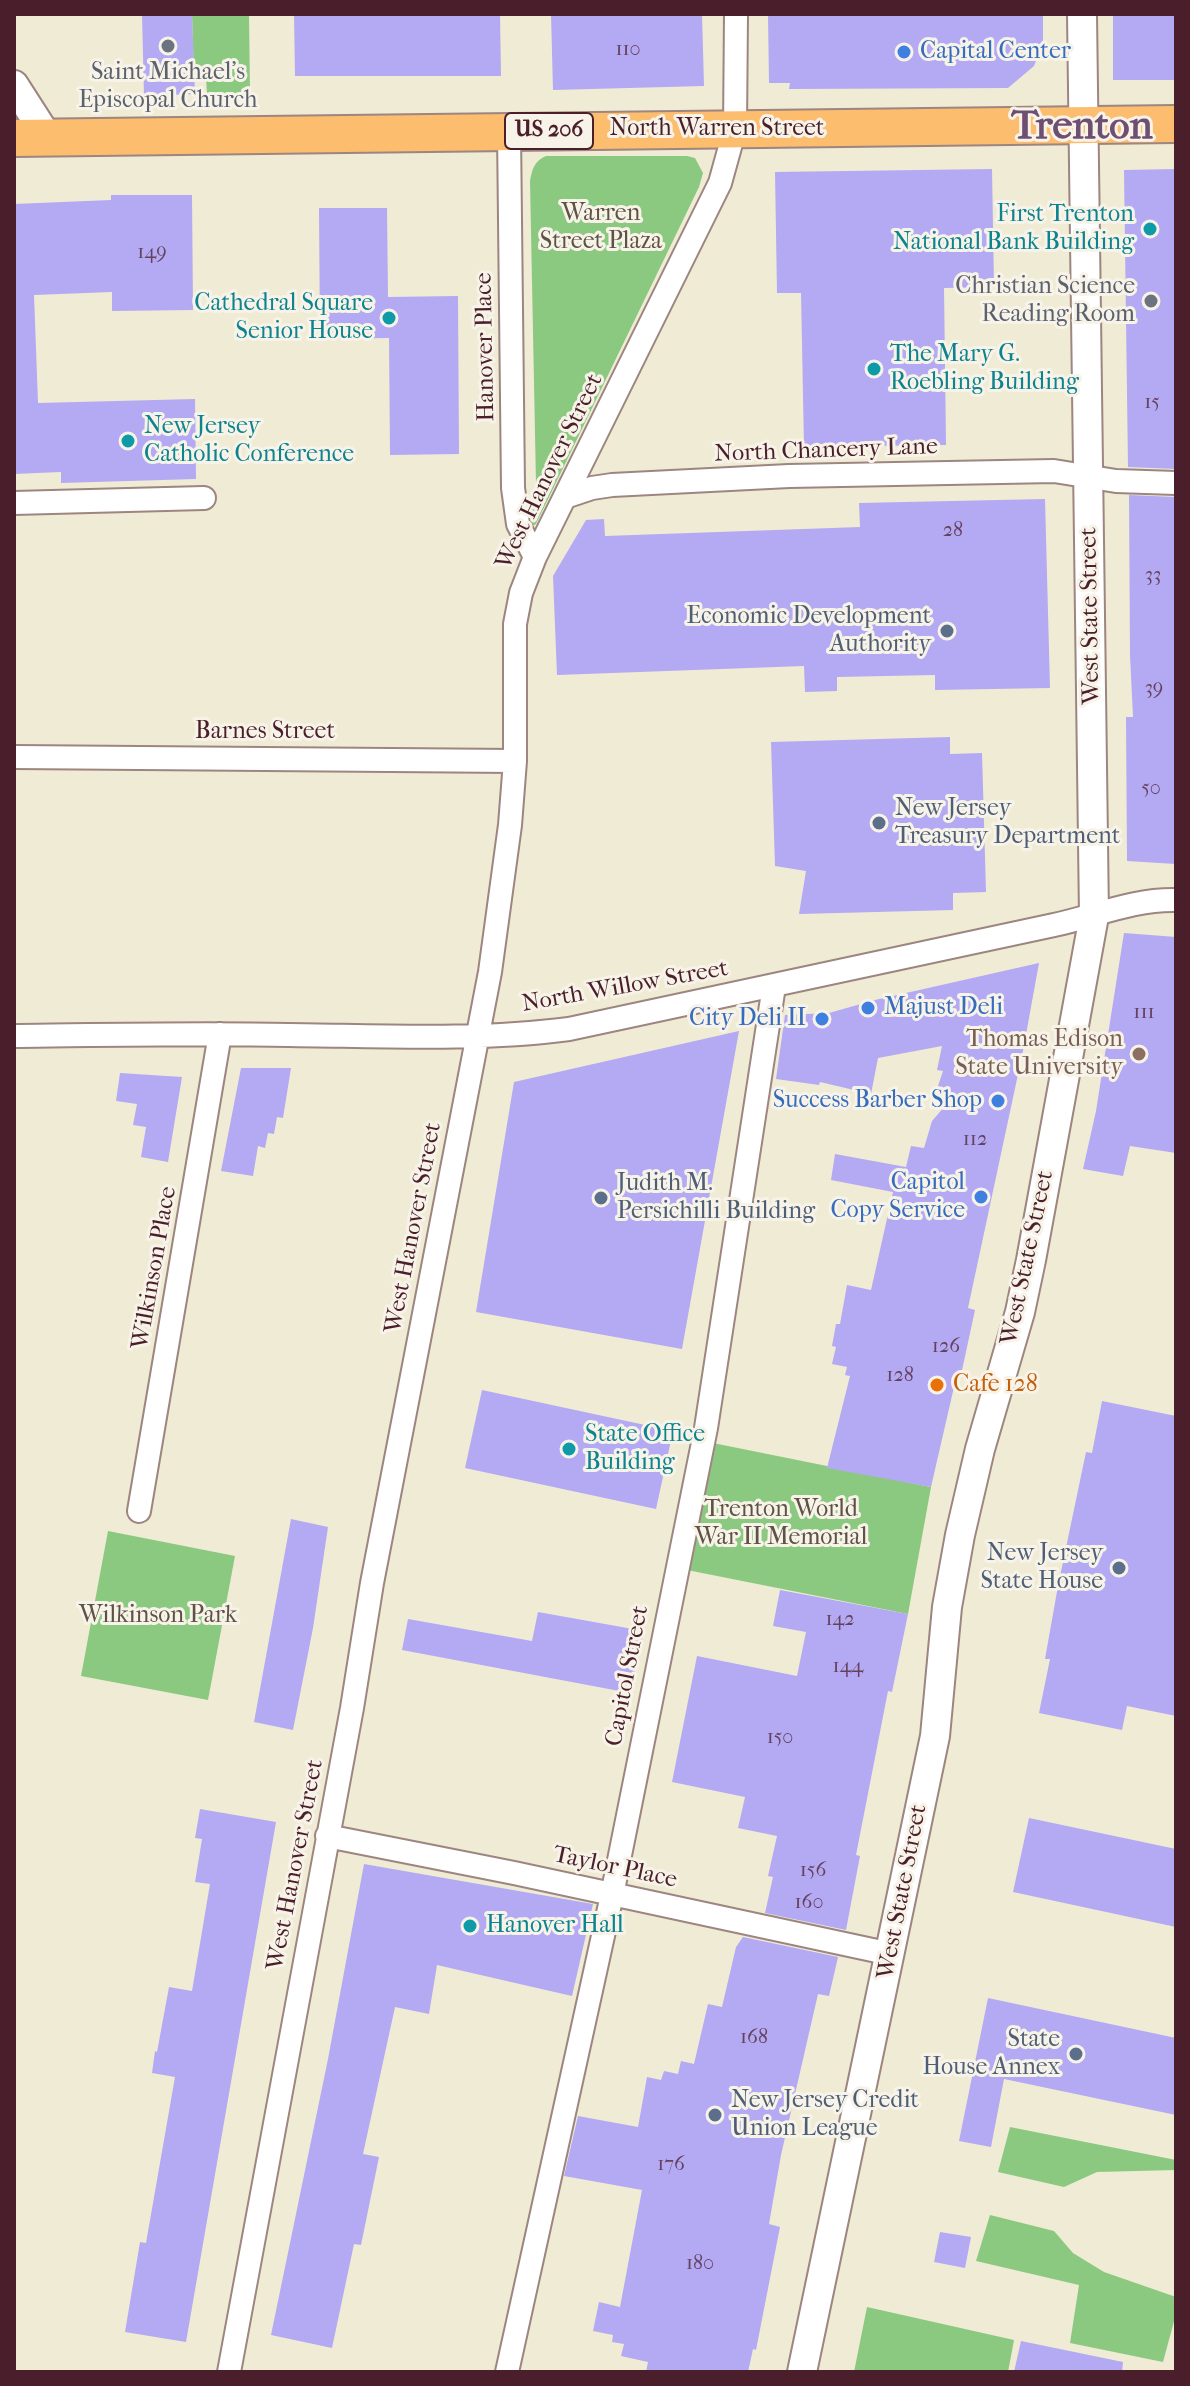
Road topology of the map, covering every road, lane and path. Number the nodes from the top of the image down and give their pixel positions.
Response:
1 (736, 14) edge
2 (1082, 14) edge
3 (14, 85) edge
4 (1176, 124) edge
5 (1084, 126) junction
6 (735, 129) junction
7 (509, 131) junction
8 (31, 138) edge
9 (1090, 476) junction
10 (1176, 483) edge
11 (565, 497) junction
12 (204, 498) dead end
13 (14, 503) edge
14 (535, 557) junction
15 (14, 757) edge
16 (515, 761) junction
17 (1176, 900) edge
18 (1094, 916) junction
19 (774, 986) junction
20 (220, 1034) junction
21 (14, 1036) edge
22 (478, 1036) junction
23 (139, 1511) dead end
24 (327, 1836) junction
25 (612, 1895) junction
26 (891, 1954) junction
27 (229, 2372) edge
28 (507, 2372) edge
29 (802, 2372) edge

1 - 6 street, West Hanover Street
2 - 5 street, West State Street
3 - 8 street
4 - 5 main road, US 206
5 - 6 main road, North Warren Street / US 206
5 - 9 street, West State Street
6 - 7 main road, North Warren Street / US 206
6 - 11 street, West Hanover Street
7 - 8 main road, North Warren Street / US 206
7 - 14 street, Hanover Place
9 - 10 street, North Chancery Lane
9 - 11 street, North Chancery Lane
9 - 18 street, West State Street
11 - 14 street, West Hanover Street
12 - 13 street
14 - 16 street, West Hanover Street
15 - 16 street, Barnes Street
16 - 22 street, West Hanover Street
17 - 18 street, North Willow Street
18 - 19 street, North Willow Street
18 - 26 street, West State Street
19 - 22 street, North Willow Street
19 - 25 street, Capitol Street
20 - 21 street, North Willow Street
20 - 22 street, North Willow Street
20 - 23 street, Wilkinson Place
22 - 24 street, West Hanover Street
24 - 25 street, Taylor Place
24 - 27 street, West Hanover Street
25 - 26 street, Taylor Place
25 - 28 street, Capitol Street
26 - 29 street, West State Street

